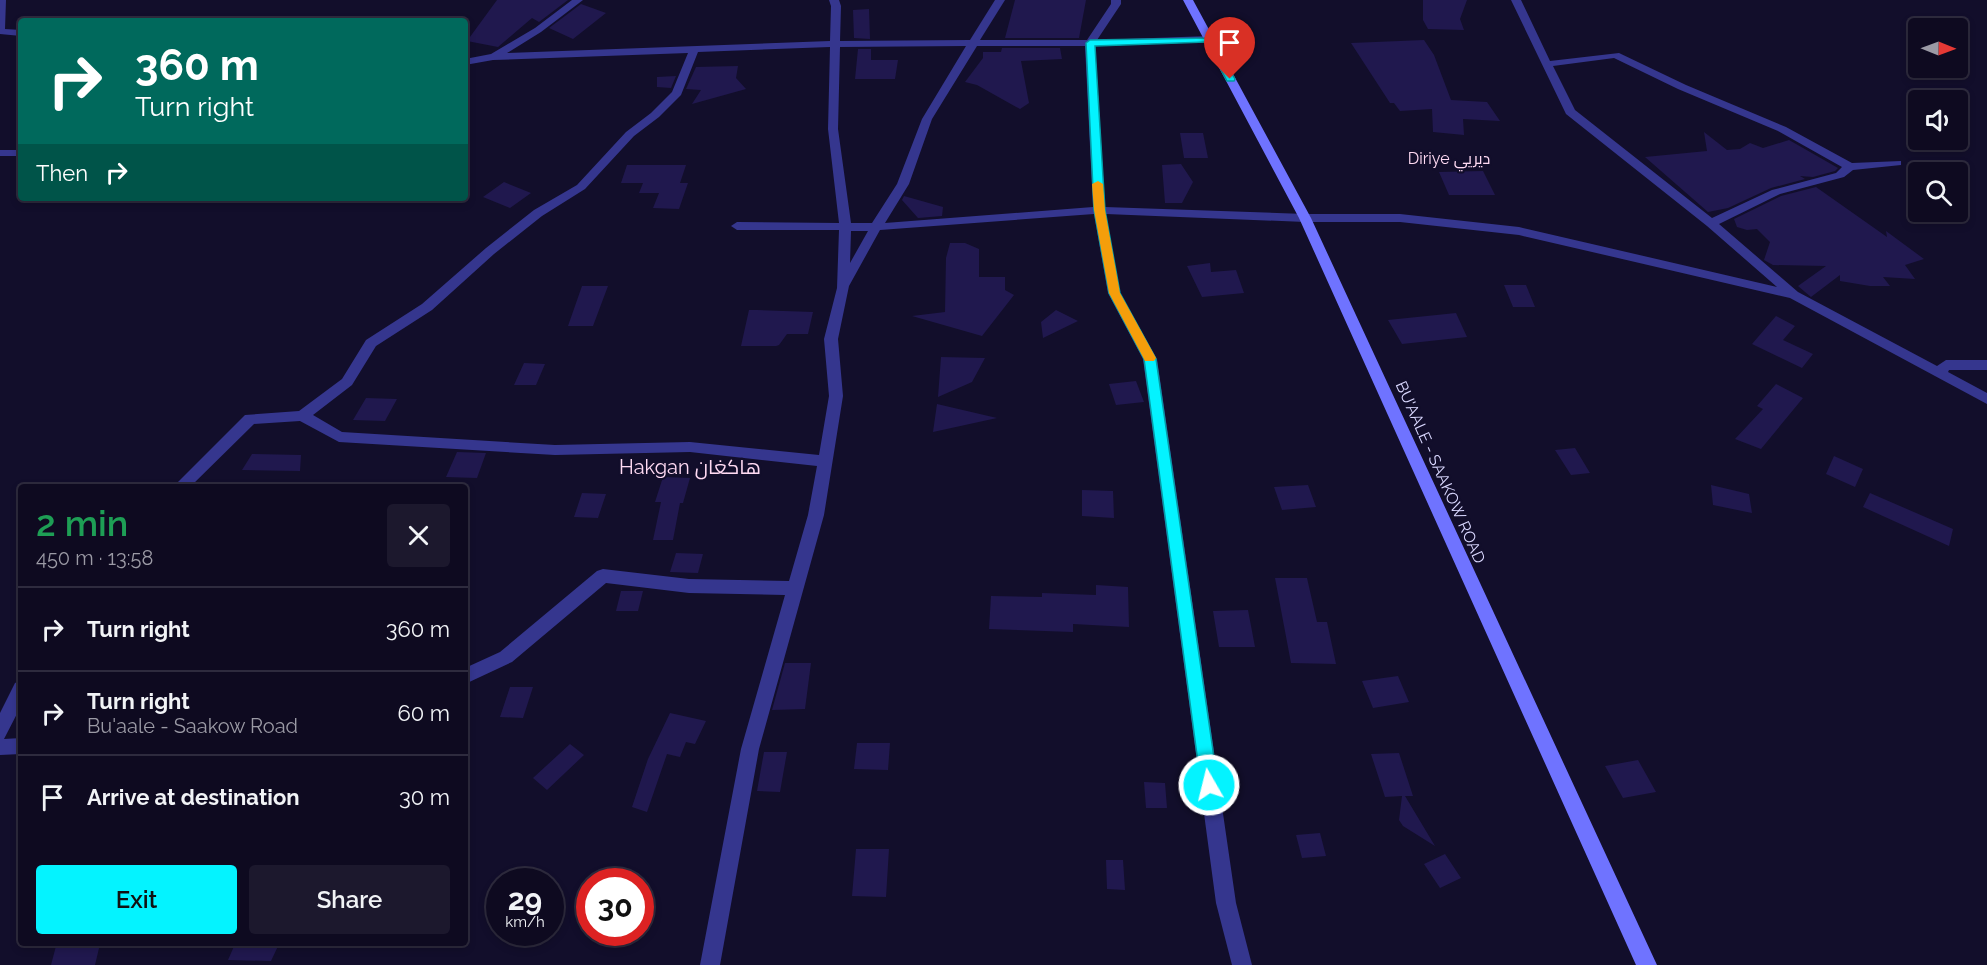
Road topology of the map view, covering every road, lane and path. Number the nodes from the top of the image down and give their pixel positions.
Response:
1 (1, 0) edge
2 (578, 0) edge
3 (834, 0) edge
4 (1000, 0) edge
5 (1116, 0) edge
6 (1188, 0) edge
7 (1516, 0) edge
8 (18, 33) edge
9 (1209, 39) junction
10 (973, 43) junction
11 (1090, 43) junction
12 (836, 44) junction
13 (694, 49) junction
14 (493, 57) junction
15 (468, 61) edge
16 (1547, 64) junction
17 (0, 153) edge
18 (18, 153) edge
19 (1897, 163) dead end
20 (1850, 167) junction
21 (1099, 210) junction
22 (1305, 218) junction
23 (1711, 223) junction
24 (845, 225) junction
25 (737, 226) dead end
26 (876, 227) junction
27 (843, 288) junction
28 (1794, 295) junction
29 (1987, 365) edge
30 (1938, 373) junction
31 (1987, 399) edge
32 (302, 416) junction
33 (825, 461) junction
34 (182, 484) edge
35 (795, 588) junction
36 (468, 675) edge
37 (18, 694) edge
38 (0, 732) edge
39 (18, 746) edge
40 (0, 747) edge
41 (710, 965) edge
42 (1242, 965) edge
43 (1647, 965) edge

1 - 8 street
2 - 14 street
3 - 12 street
4 - 10 street
5 - 11 street
6 - 9 main road, BU'AALE - SAAKOW ROAD
7 - 16 street
9 - 11 street
9 - 22 main road, BU'AALE - SAAKOW ROAD
10 - 11 street
10 - 12 street
10 - 26 street
11 - 21 street
12 - 13 street
12 - 24 street
13 - 14 street
13 - 32 street
14 - 15 street
16 - 20 street
16 - 23 street
17 - 18 street
19 - 20 street
20 - 23 street
21 - 22 street
21 - 26 street
21 - 42 street
22 - 28 street
22 - 43 main road, BU'AALE - SAAKOW ROAD
23 - 28 street
24 - 25 street
24 - 26 street
24 - 27 street
26 - 27 street
27 - 33 street
28 - 30 street
29 - 30 street
30 - 31 street
32 - 33 street
32 - 34 street
33 - 35 street
35 - 36 street
35 - 41 street
37 - 38 street
39 - 40 street

